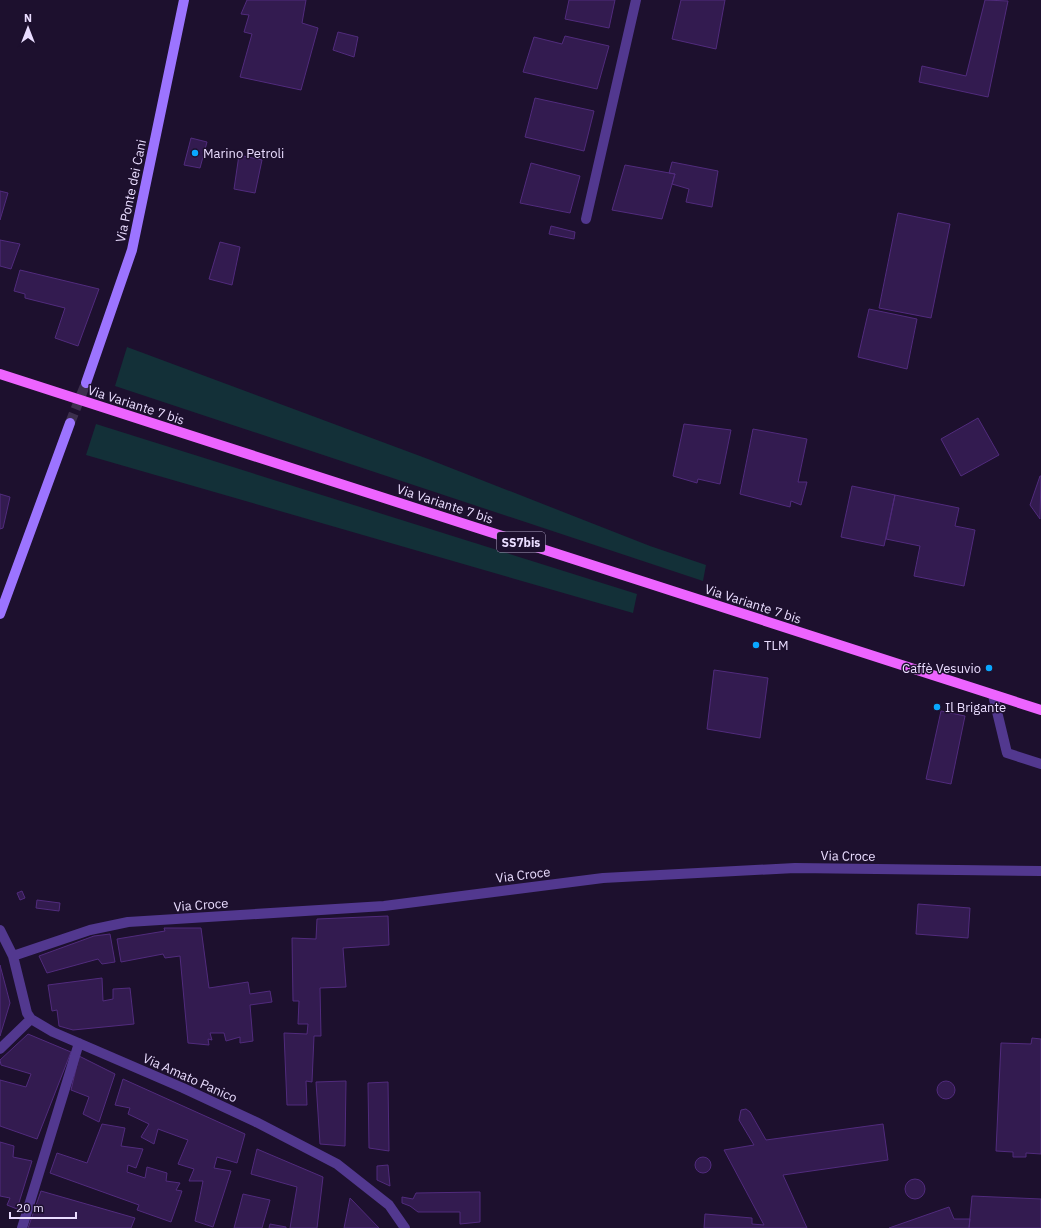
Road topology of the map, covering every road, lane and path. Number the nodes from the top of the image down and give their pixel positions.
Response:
1 (184, 0) edge
2 (636, 0) edge
3 (586, 219) dead end
4 (0, 374) edge
5 (86, 383) tunnel mouth
6 (70, 423) tunnel mouth
7 (0, 614) edge
8 (993, 695) junction
9 (1041, 710) edge
10 (1041, 764) edge
11 (1041, 871) edge
12 (0, 930) edge
13 (13, 956) junction
14 (31, 1019) junction
15 (79, 1043) junction
16 (0, 1049) edge
17 (22, 1228) edge
18 (405, 1228) edge

1 - 5 street, Via Ponte dei Cani
2 - 3 street
4 - 8 main road, Via Variante 7 bis / SS7bis
6 - 7 street
8 - 9 main road, Via Variante 7 bis / SS7bis
8 - 10 street
11 - 13 street, Via Croce
12 - 13 street
13 - 14 street
14 - 15 street, Via Amato Panico
14 - 16 street
15 - 17 street
15 - 18 street, Via Amato Panico

